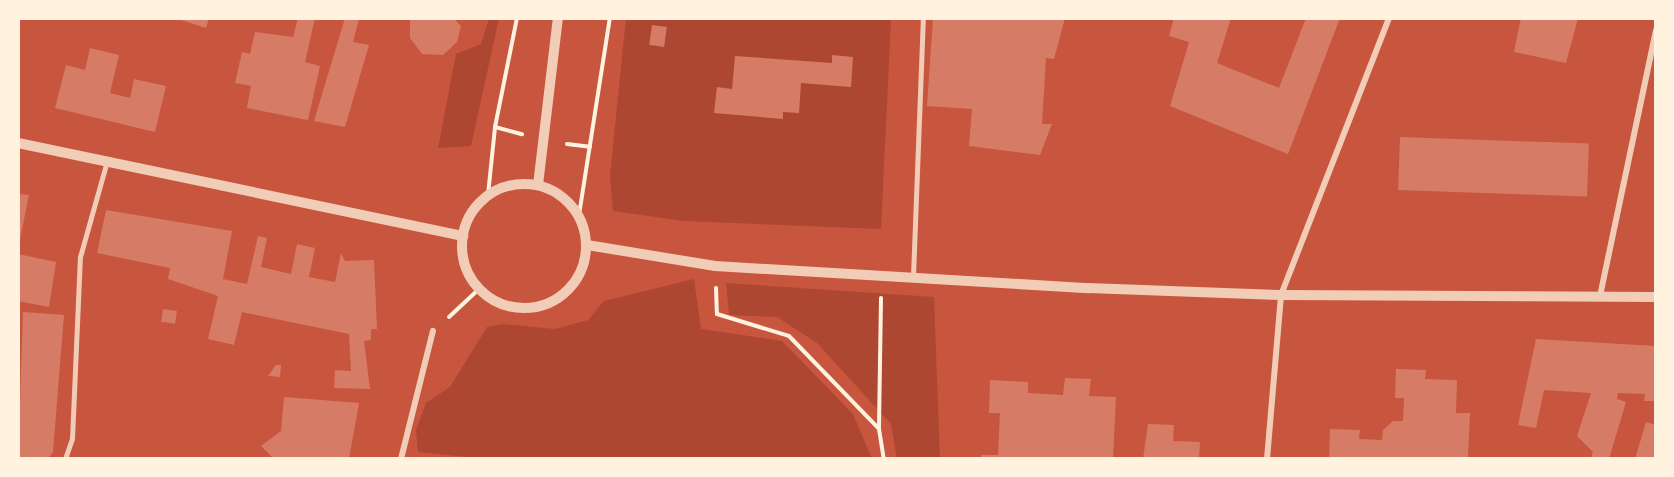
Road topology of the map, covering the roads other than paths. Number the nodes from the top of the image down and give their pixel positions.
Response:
1 (558, 18) edge
2 (923, 18) edge
3 (1389, 18) edge
4 (1656, 30) edge
5 (18, 143) edge
6 (107, 161) junction
7 (538, 185) junction
8 (463, 236) junction
9 (587, 245) junction
10 (913, 279) junction
11 (1281, 295) junction
12 (1600, 296) junction
13 (1656, 297) edge
14 (433, 331) road end
15 (65, 459) edge
16 (401, 459) edge
17 (1267, 459) edge

1 - 7 street
2 - 10 lane
3 - 11 street
4 - 12 street
5 - 6 street
6 - 8 street
6 - 15 lane
7 - 8 street
7 - 9 street
8 - 9 street
9 - 10 street
10 - 11 street
11 - 12 street
11 - 17 street
12 - 13 street
14 - 16 street

